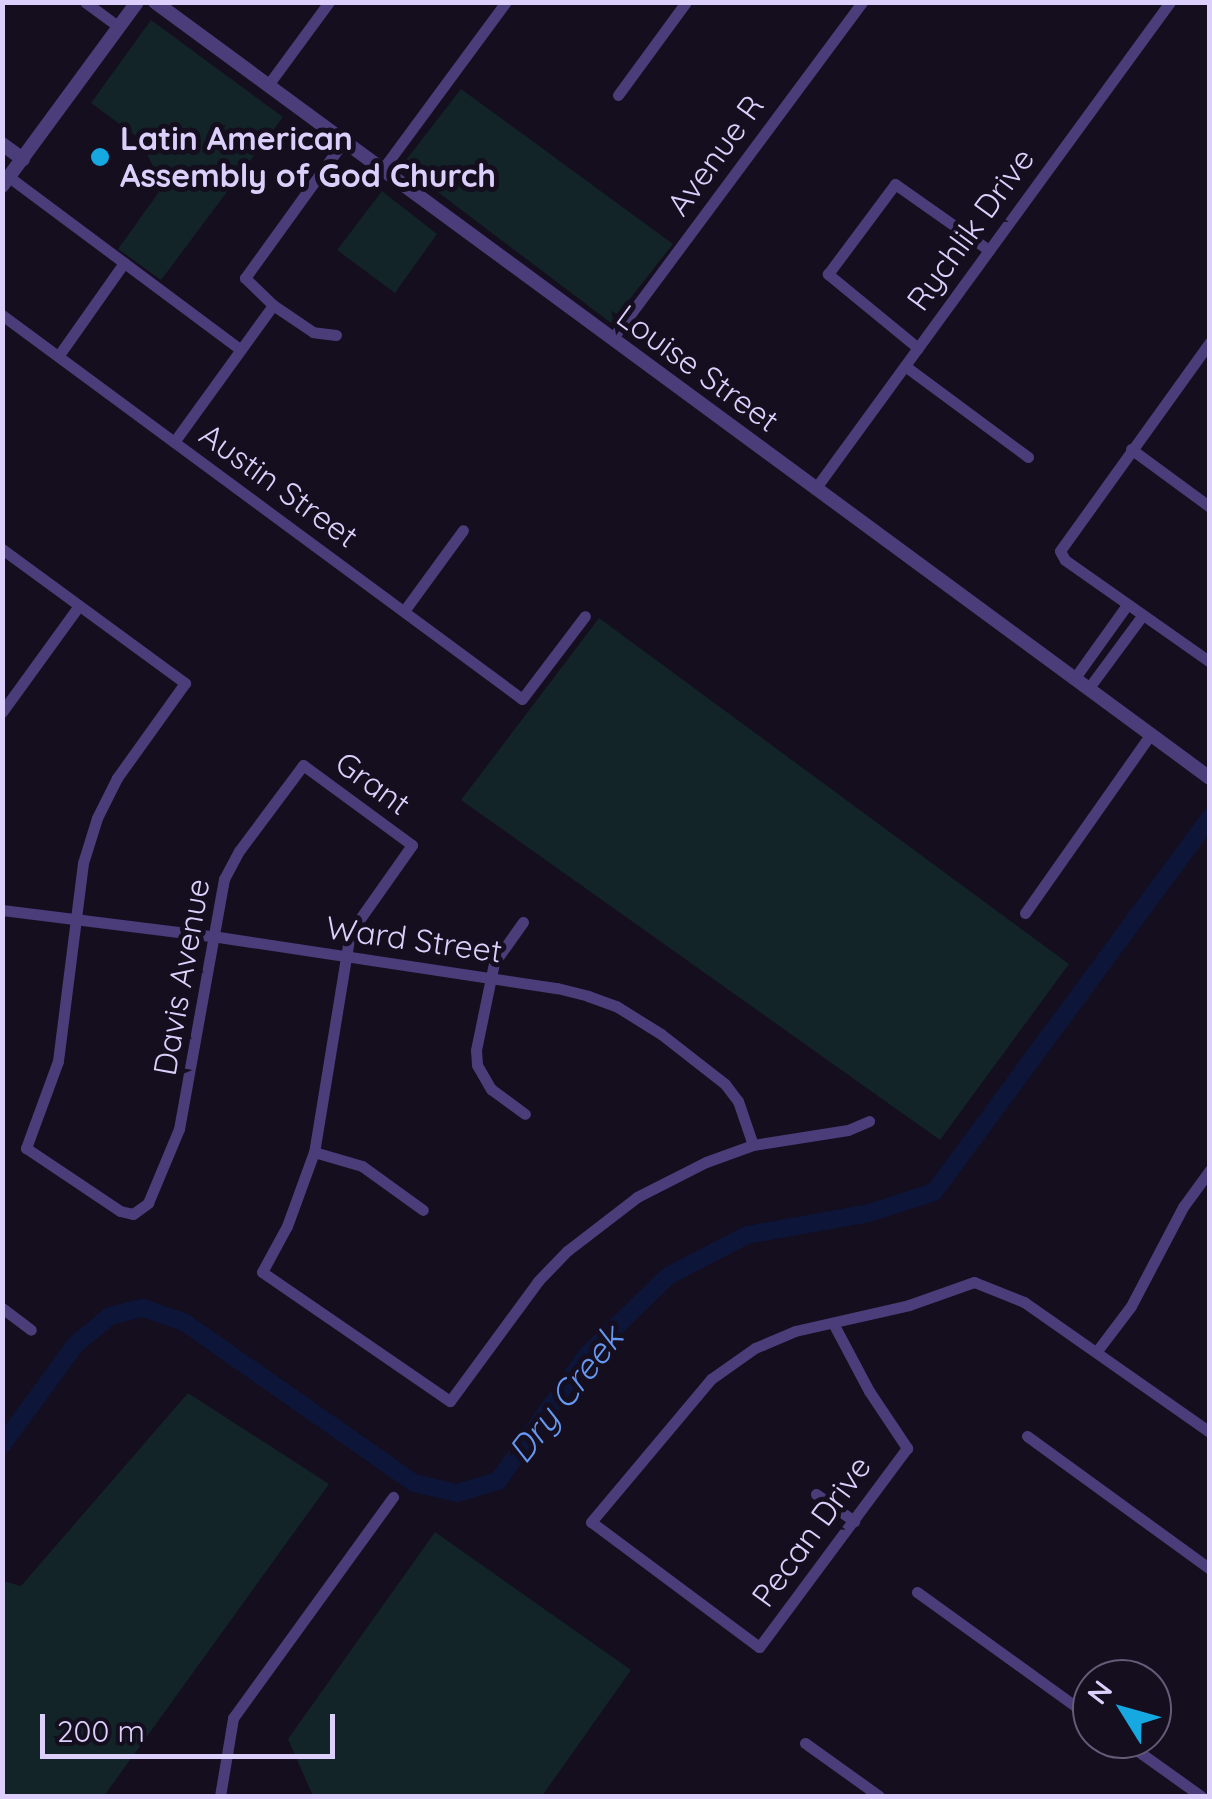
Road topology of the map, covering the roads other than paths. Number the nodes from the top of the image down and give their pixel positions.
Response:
1 (85, 2) edge
2 (137, 2) edge
3 (155, 2) edge
4 (329, 2) edge
5 (506, 2) edge
6 (686, 2) edge
7 (862, 2) edge
8 (1170, 2) edge
9 (120, 27) junction
10 (268, 86) junction
11 (618, 95) dead end
12 (343, 142) junction
13 (2, 144) edge
14 (23, 159) junction
15 (382, 170) junction
16 (6, 182) edge
17 (989, 250) junction
18 (124, 263) junction
19 (273, 305) junction
20 (2, 315) edge
21 (336, 335) dead end
22 (612, 339) junction
23 (1209, 344) edge
24 (918, 348) junction
25 (240, 349) junction
26 (59, 355) junction
27 (905, 366) junction
28 (174, 442) junction
29 (1131, 449) junction
30 (1028, 457) dead end
31 (816, 489) junction
32 (1210, 507) edge
33 (463, 530) dead end
34 (2, 549) edge
35 (1128, 605) junction
36 (78, 607) junction
37 (404, 611) junction
38 (585, 616) dead end
39 (1142, 616) junction
40 (1210, 662) edge
41 (1074, 679) junction
42 (1088, 689) junction
43 (2, 712) edge
44 (1150, 735) junction
45 (303, 765) joint
46 (1210, 778) edge
47 (2, 910) edge
48 (1024, 913) dead end
49 (76, 919) junction
50 (523, 922) dead end
51 (212, 936) junction
52 (345, 958) junction
53 (490, 978) junction
54 (525, 1114) dead end
55 (869, 1121) dead end
56 (753, 1144) junction
57 (314, 1152) junction
58 (1210, 1170) edge
59 (423, 1210) dead end
60 (2, 1308) edge
61 (834, 1325) junction
62 (31, 1330) dead end
63 (1097, 1350) junction
64 (1210, 1432) edge
65 (1028, 1436) dead end
66 (816, 1494) dead end
67 (393, 1497) dead end
68 (854, 1521) junction
69 (1210, 1568) edge
70 (917, 1592) dead end
71 (1072, 1704) edge
72 (805, 1743) dead end
73 (1149, 1759) edge
74 (220, 1796) edge
75 (879, 1796) edge
76 (1201, 1796) edge

1 - 9 street
2 - 9 street
3 - 10 street, Louise Street
4 - 10 street
5 - 15 street
6 - 11 street
7 - 22 street, Avenue R
8 - 17 street, Rychlik Drive
9 - 14 street
10 - 12 street, Louise Street
12 - 15 street, Louise Street
12 - 19 street
13 - 14 street
14 - 16 street
15 - 22 street, Louise Street
16 - 18 street
17 - 24 street, Rychlik Drive
17 - 24 street
18 - 25 street
18 - 26 street
19 - 21 street
19 - 25 street
20 - 26 street, Austin Street
22 - 31 street, Louise Street
23 - 29 street
24 - 27 street, Rychlik Drive
25 - 28 street
26 - 28 street, Austin Street
27 - 30 street
27 - 31 street, Rychlik Drive
28 - 37 street, Austin Street
29 - 32 street
29 - 35 street
31 - 41 street, Louise Street
33 - 37 street
34 - 36 street
35 - 39 street
35 - 41 street
36 - 43 street
36 - 49 street
37 - 38 street, Austin Street
39 - 40 street
39 - 42 street
41 - 42 street, Louise Street
42 - 44 street, Louise Street
44 - 46 street, Louise Street
44 - 48 street
45 - 51 street, Davis Avenue
45 - 52 street, Grant
47 - 49 street, Ward Street
49 - 51 street, Ward Street
49 - 51 street, Davis Avenue
50 - 53 street
51 - 52 street, Ward Street
52 - 53 street, Ward Street
52 - 57 street
53 - 54 street
53 - 56 street, Ward Street
55 - 56 street
56 - 57 street
57 - 59 street
58 - 63 street
60 - 62 street
61 - 63 street
61 - 68 street, Pecan Drive
61 - 68 street, Pecan Drive
63 - 64 street
65 - 69 street
66 - 68 street
67 - 74 street
70 - 71 street
72 - 75 street
73 - 76 street

